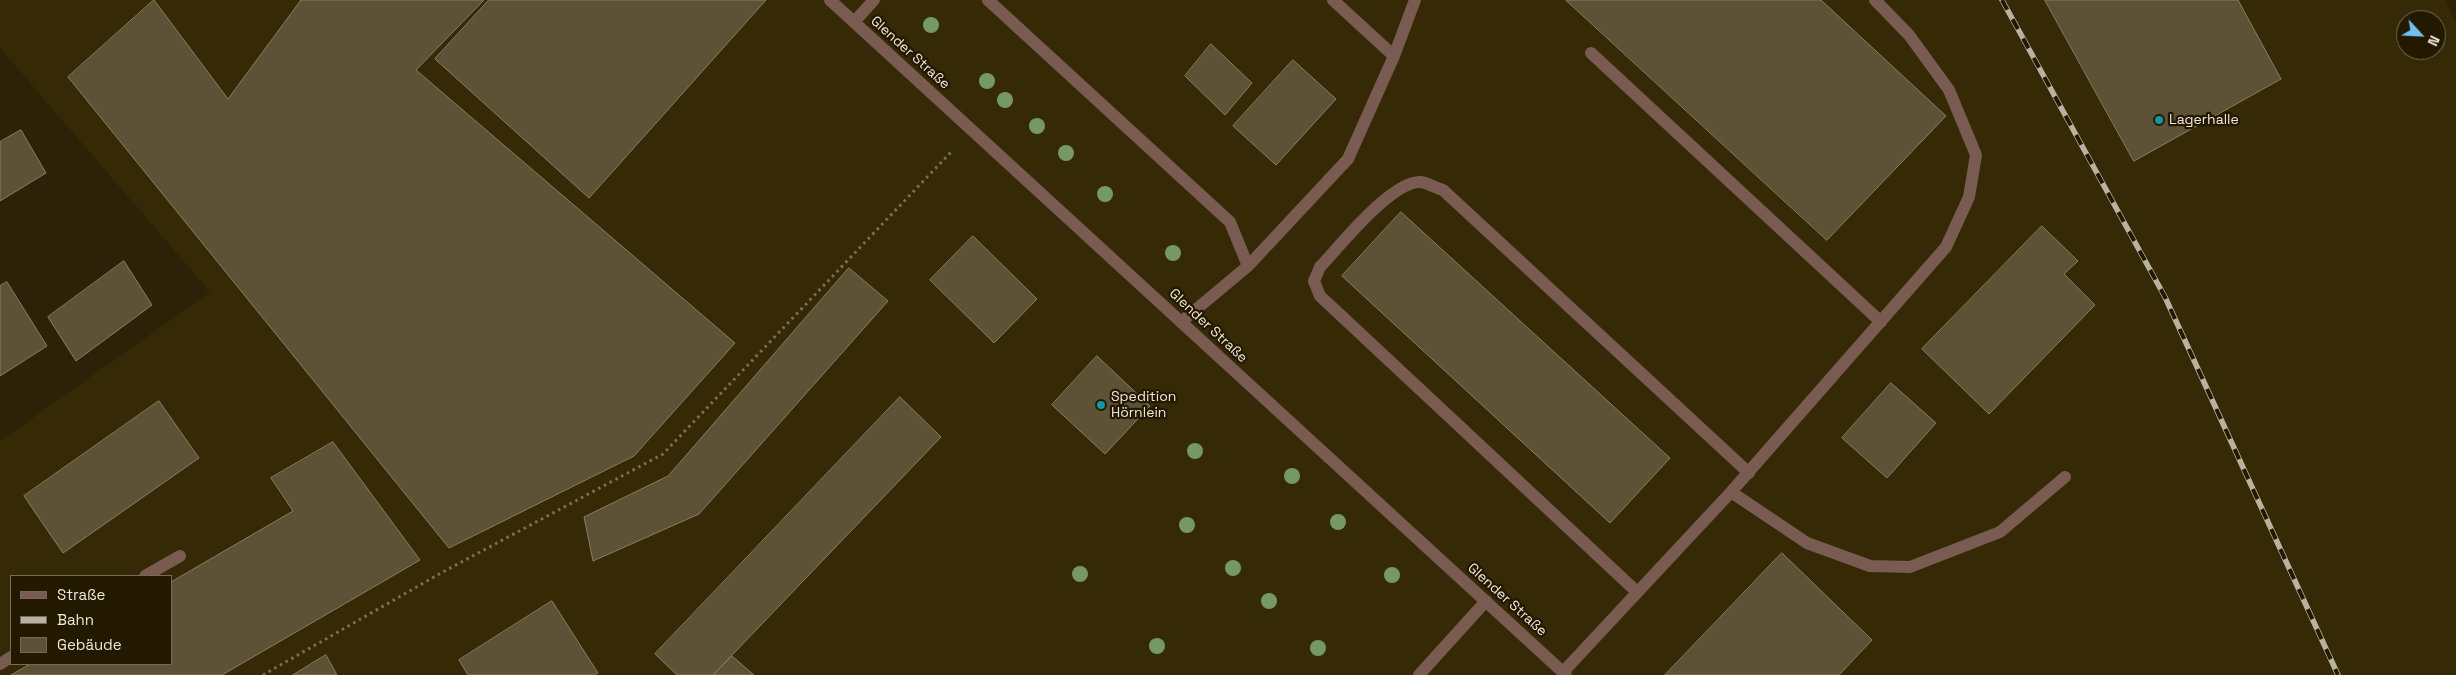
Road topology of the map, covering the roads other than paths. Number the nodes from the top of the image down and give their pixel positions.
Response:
1 (830, 0) edge
2 (874, 0) edge
3 (988, 0) edge
4 (1333, 0) edge
5 (1415, 0) edge
6 (1875, 0) edge
7 (854, 22) junction
8 (1591, 53) dead end
9 (1394, 56) junction
10 (1248, 266) junction
11 (1182, 322) junction
12 (1881, 322) junction
13 (1748, 473) junction
14 (2065, 477) dead end
15 (1731, 492) junction
16 (180, 556) dead end
17 (147, 575) edge
18 (1637, 592) junction
19 (1486, 602) junction
20 (1564, 674) edge
21 (1419, 675) edge

1 - 7 street, Glender Straße
2 - 7 street
3 - 10 street
4 - 9 street
5 - 9 street
6 - 12 street
7 - 11 street, Glender Straße
8 - 12 street
9 - 10 street
10 - 11 street
11 - 19 street, Glender Straße
12 - 13 street
13 - 15 street
13 - 18 street
14 - 15 street
15 - 18 street
16 - 17 street
18 - 20 street
19 - 20 street, Glender Straße
19 - 21 street

